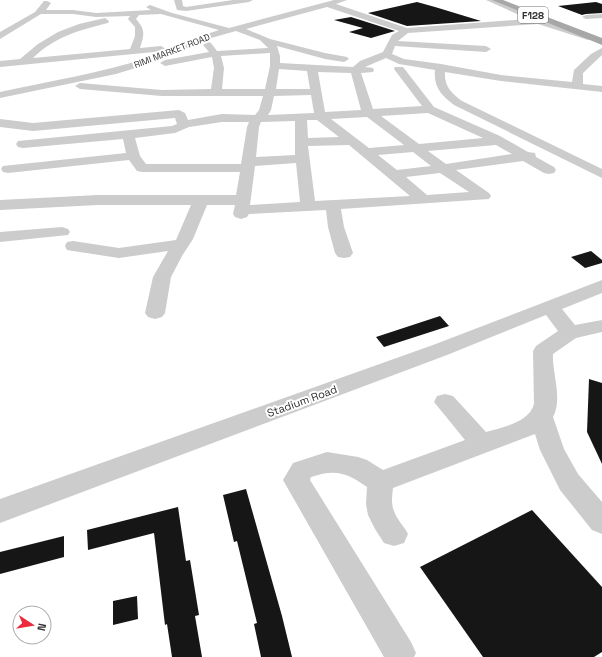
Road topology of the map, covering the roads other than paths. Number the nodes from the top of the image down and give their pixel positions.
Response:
1 (49, 0) edge
2 (178, 0) edge
3 (249, 0) edge
4 (344, 0) edge
5 (490, 0) edge
6 (496, 0) edge
7 (505, 0) edge
8 (509, 0) edge
9 (144, 4) dead end
10 (327, 4) junction
11 (39, 12) junction
12 (162, 12) junction
13 (134, 16) junction
14 (602, 16) edge
15 (586, 17) dead end
16 (540, 21) junction
17 (232, 29) junction
18 (573, 29) junction
19 (406, 31) junction
20 (589, 35) junction
21 (0, 36) edge
22 (602, 39) edge
23 (199, 40) junction
24 (602, 42) edge
25 (271, 45) junction
26 (178, 48) junction
27 (486, 48) dead end
28 (390, 49) junction
29 (134, 51) junction
30 (602, 51) edge
31 (215, 54) junction
32 (463, 54) dead end
33 (24, 61) junction
34 (368, 61) junction
35 (0, 64) edge
36 (141, 64) junction
37 (275, 66) junction
38 (398, 67) junction
39 (441, 67) junction
40 (312, 68) junction
41 (377, 69) dead end
42 (355, 70) junction
43 (58, 83) junction
44 (577, 87) junction
45 (602, 89) edge
46 (316, 92) junction
47 (217, 93) junction
48 (270, 93) junction
49 (0, 95) edge
50 (458, 103) junction
51 (428, 107) junction
52 (368, 112) junction
53 (320, 116) junction
54 (301, 117) junction
55 (222, 118) junction
56 (258, 119) junction
57 (0, 123) edge
58 (183, 125) junction
59 (33, 127) junction
60 (128, 135) junction
61 (352, 141) junction
62 (498, 141) junction
63 (302, 142) junction
64 (23, 144) junction
65 (417, 147) junction
66 (366, 152) junction
67 (559, 152) junction
68 (133, 156) junction
69 (526, 157) junction
70 (302, 159) junction
71 (247, 165) junction
72 (444, 169) junction
73 (549, 170) dead end
74 (602, 174) edge
75 (394, 175) junction
76 (201, 200) junction
77 (424, 200) junction
78 (0, 205) edge
79 (333, 205) junction
80 (308, 206) junction
81 (241, 211) junction
82 (62, 232) dead end
83 (0, 237) edge
84 (182, 244) junction
85 (74, 246) dead end
86 (344, 253) dead end
87 (602, 286) edge
88 (550, 306) junction
89 (155, 313) dead end
90 (602, 326) edge
91 (570, 333) junction
92 (444, 402) dead end
93 (541, 417) junction
94 (482, 444) junction
95 (380, 482) junction
96 (0, 511) edge
97 (602, 522) edge
98 (394, 534) dead end
99 (400, 653) dead end

1 - 11 street
2 - 3 street
4 - 10 street, RIMI MARKET ROAD
5 - 16 street
6 - 18 main road, F128
7 - 18 main road, F128
8 - 20 street
9 - 12 street
10 - 17 street, RIMI MARKET ROAD
10 - 19 street
11 - 13 street
11 - 21 street
12 - 13 street
12 - 17 street
13 - 29 street
13 - 33 street
14 - 15 street
16 - 19 street
16 - 20 street
17 - 23 street, RIMI MARKET ROAD
17 - 25 street
18 - 20 main road, F128
19 - 28 street
20 - 22 main road, F128
20 - 24 main road, F128
23 - 26 street, RIMI MARKET ROAD
23 - 31 street
25 - 31 street
25 - 34 street
25 - 37 street
26 - 29 street
26 - 36 street, RIMI MARKET ROAD
27 - 28 street
28 - 32 street
28 - 34 street
28 - 38 street
29 - 33 street
29 - 36 street
30 - 44 street
31 - 36 street
31 - 47 street
33 - 35 street
34 - 42 street
36 - 43 street, RIMI MARKET ROAD
37 - 40 street
37 - 48 street
38 - 39 street
38 - 51 street
39 - 44 street
39 - 50 street
40 - 42 street
40 - 46 street
41 - 42 street
42 - 52 street
43 - 47 street
43 - 49 street, RIMI MARKET ROAD
44 - 45 street
46 - 48 street
46 - 53 street
47 - 48 street
47 - 55 street
48 - 56 street
50 - 51 street
50 - 67 street
51 - 52 street
51 - 62 street
52 - 53 street
52 - 65 street
53 - 54 street
53 - 61 street
54 - 56 street
54 - 63 street
55 - 56 street
55 - 58 street
56 - 71 street
57 - 59 street
58 - 59 street
58 - 60 street
59 - 64 street
60 - 64 street
60 - 68 street
61 - 63 street
61 - 66 street
62 - 65 street
62 - 69 street
63 - 70 street
64 - 68 street
65 - 66 street
65 - 72 street
66 - 75 street
67 - 69 street
67 - 74 street
68 - 71 street
69 - 72 street
69 - 73 street
70 - 71 street
70 - 80 street
71 - 81 street
72 - 75 street
72 - 77 street
75 - 77 street
76 - 78 street
76 - 81 street
76 - 84 street
77 - 79 street
79 - 80 street
79 - 86 street
80 - 81 street
82 - 83 street
84 - 85 street
84 - 89 street
87 - 88 street, Stadium Road
88 - 91 street
88 - 96 street, Stadium Road
90 - 91 street
91 - 93 street
92 - 94 street
93 - 94 street
93 - 97 street
94 - 95 street
95 - 98 street
95 - 99 street

